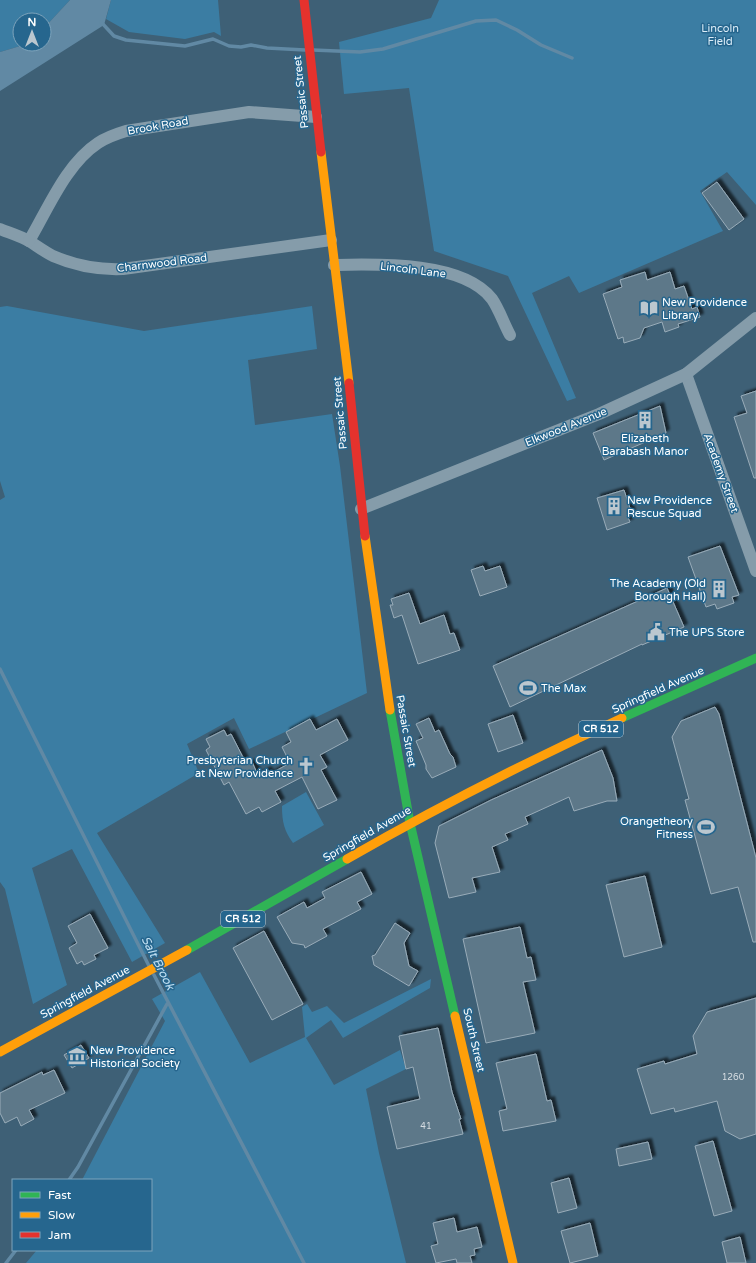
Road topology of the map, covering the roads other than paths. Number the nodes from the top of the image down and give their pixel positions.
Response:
1 (304, 0) edge
2 (316, 117) junction
3 (0, 229) edge
4 (331, 240) junction
5 (29, 241) junction
6 (334, 265) junction
7 (756, 318) edge
8 (510, 335) dead end
9 (686, 374) junction
10 (361, 509) junction
11 (756, 571) edge
12 (756, 658) edge
13 (410, 823) junction
14 (0, 1052) edge
15 (513, 1263) edge

1 - 2 main road, Passaic Street
2 - 4 main road, Passaic Street
2 - 5 street, Brook Road
3 - 5 street, Charnwood Road
4 - 5 street, Charnwood Road
4 - 6 main road, Passaic Street
6 - 8 street, Lincoln Lane
6 - 10 main road, Passaic Street
7 - 9 street, Elkwood Avenue
9 - 10 street, Elkwood Avenue
9 - 11 street, Academy Street
10 - 13 main road, Passaic Street
12 - 13 main road, Springfield Avenue / CR 512
13 - 14 main road, Springfield Avenue / CR 512
13 - 15 main road, South Street

